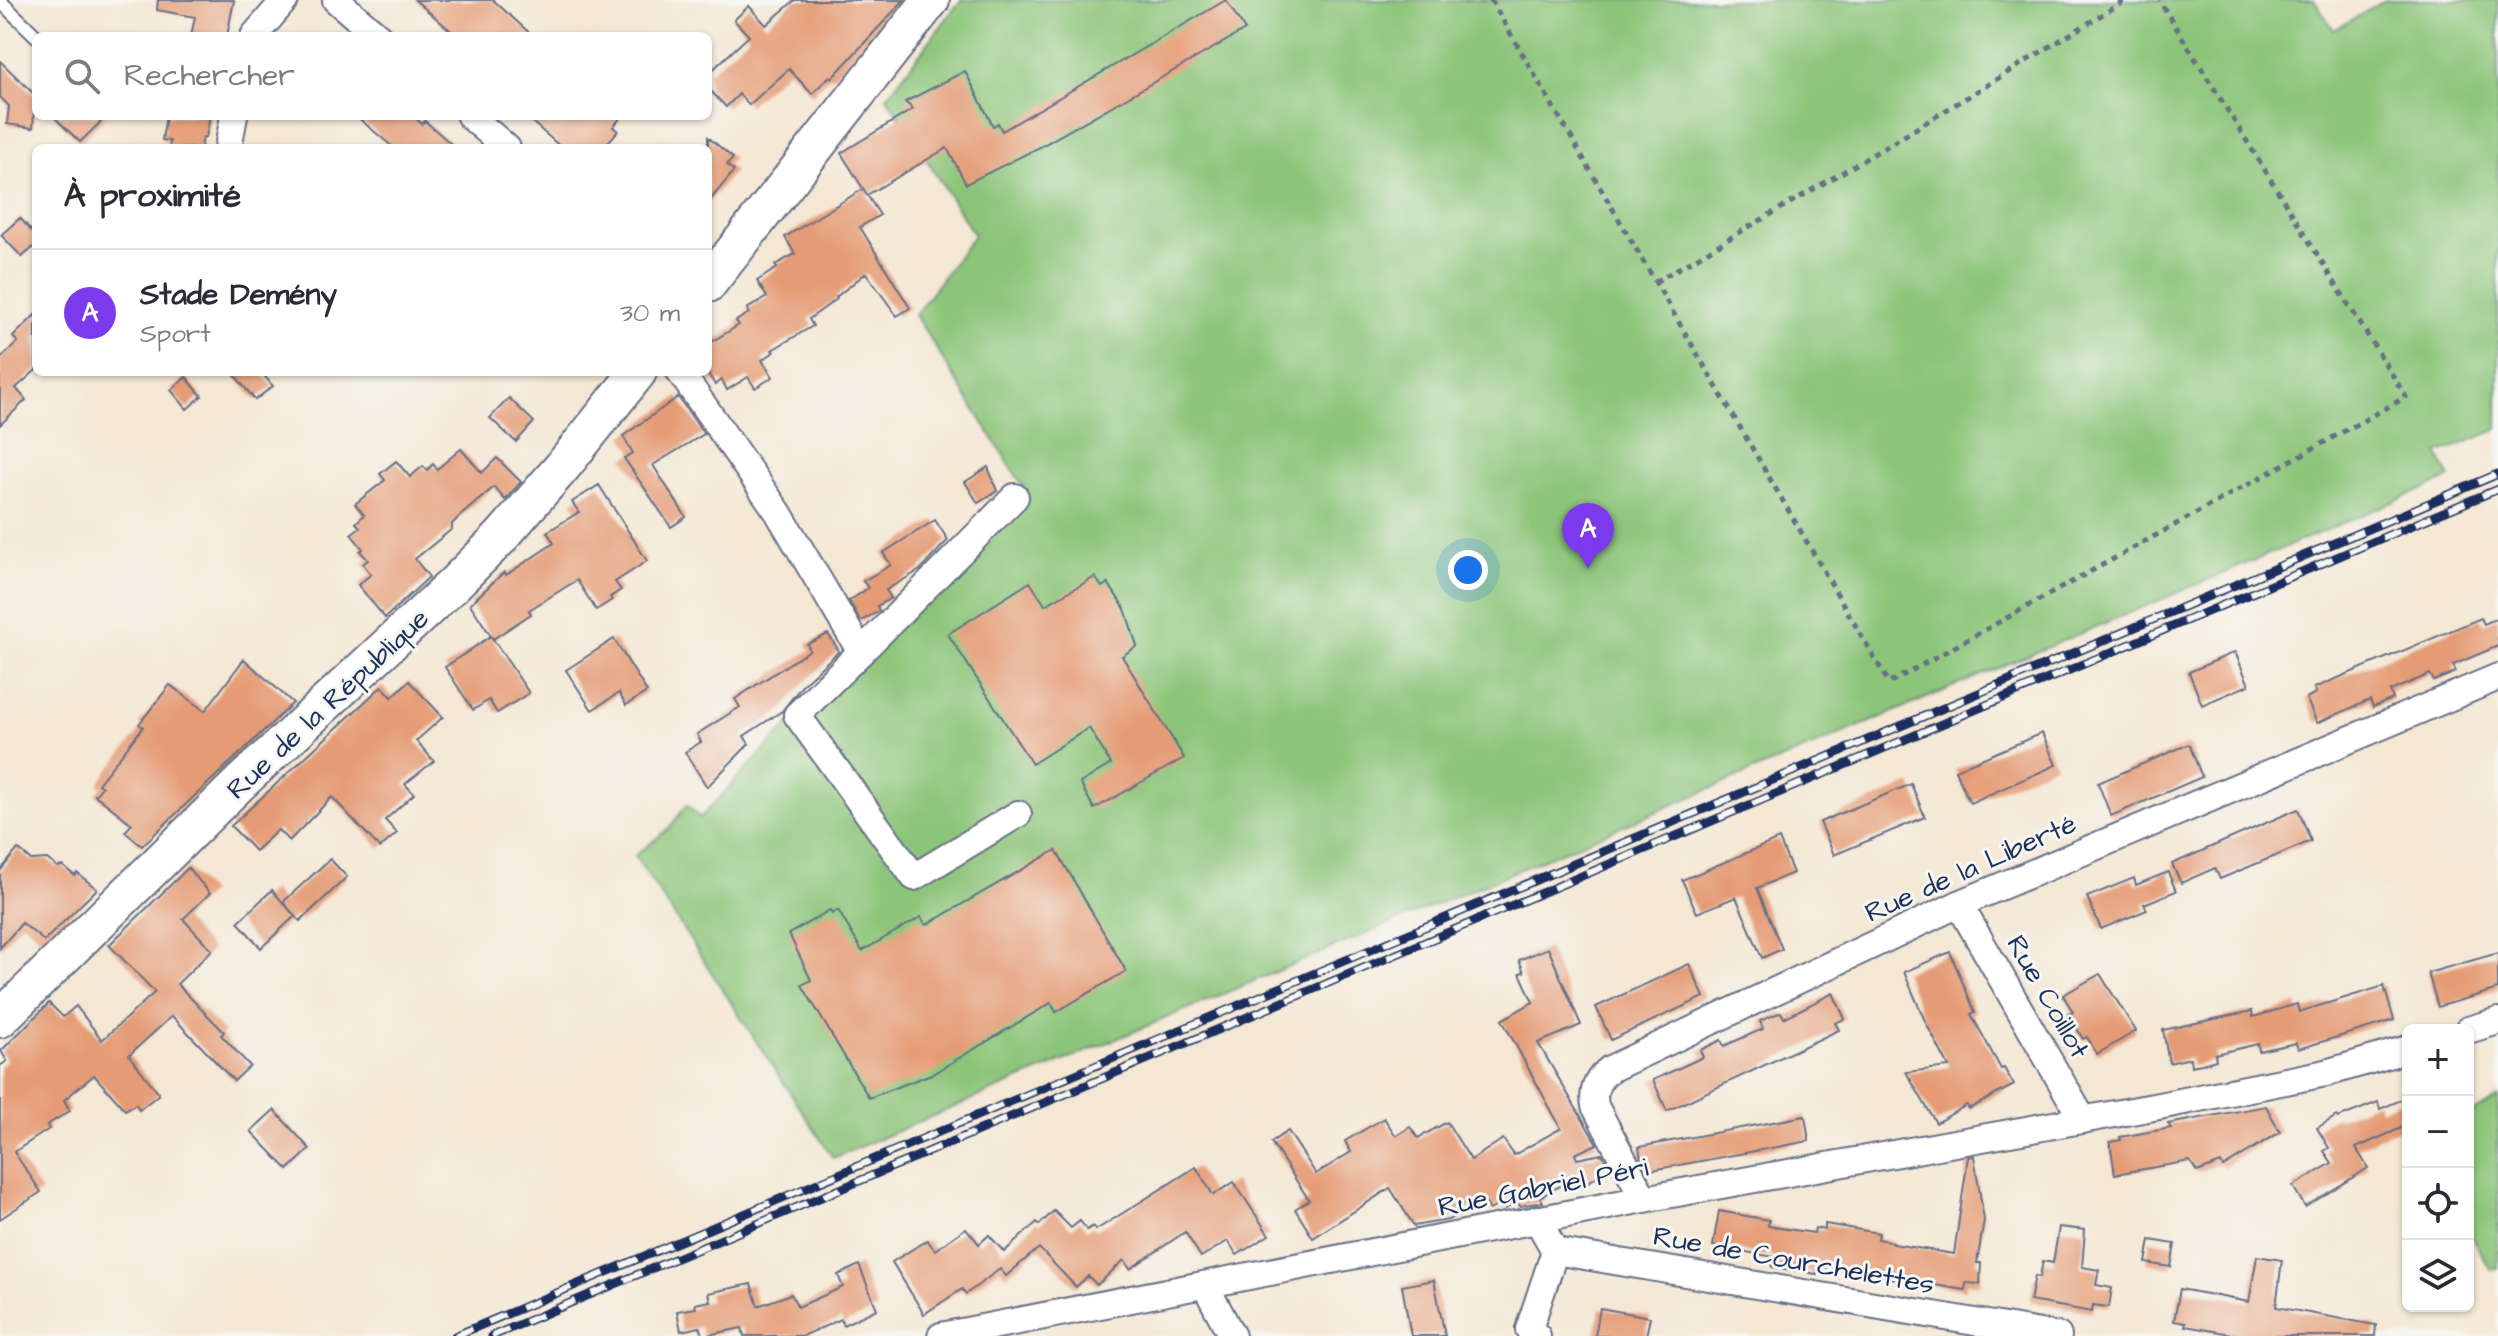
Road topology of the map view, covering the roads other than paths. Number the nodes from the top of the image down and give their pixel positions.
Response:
1 (285, 0) edge
2 (336, 0) edge
3 (931, 0) edge
4 (0, 1) edge
5 (32, 32) edge
6 (257, 32) edge
7 (373, 32) edge
8 (233, 120) edge
9 (475, 120) edge
10 (229, 144) edge
11 (502, 144) edge
12 (712, 279) edge
13 (635, 376) edge
14 (683, 376) edge
15 (1015, 497) dead end
16 (861, 652) junction
17 (2498, 677) edge
18 (1018, 814) dead end
19 (1959, 904) junction
20 (0, 1019) edge
21 (2498, 1021) edge
22 (2474, 1028) edge
23 (2402, 1051) edge
24 (2083, 1120) junction
25 (1644, 1199) junction
26 (1537, 1219) junction
27 (1555, 1251) junction
28 (1205, 1285) junction
29 (1528, 1334) edge
30 (941, 1336) edge
31 (1232, 1336) edge
32 (2058, 1336) edge

1 - 6 street
2 - 7 street
3 - 12 main road
4 - 5 lane
8 - 10 street
9 - 11 street
13 - 20 main road, Rue de la République
14 - 16 street
15 - 16 street
16 - 18 street
17 - 19 street, Rue de la Liberté
19 - 24 street, Rue Coillot
19 - 25 street, Rue de la Liberté
21 - 22 street
23 - 24 street, Rue Gabriel Péri
24 - 25 street, Rue Gabriel Péri
25 - 26 street, Rue Gabriel Péri
26 - 27 street
26 - 28 street, Rue Gabriel Péri
27 - 29 street
27 - 32 street, Rue de Courchelettes
28 - 30 street, Rue Gabriel Péri
28 - 31 street

